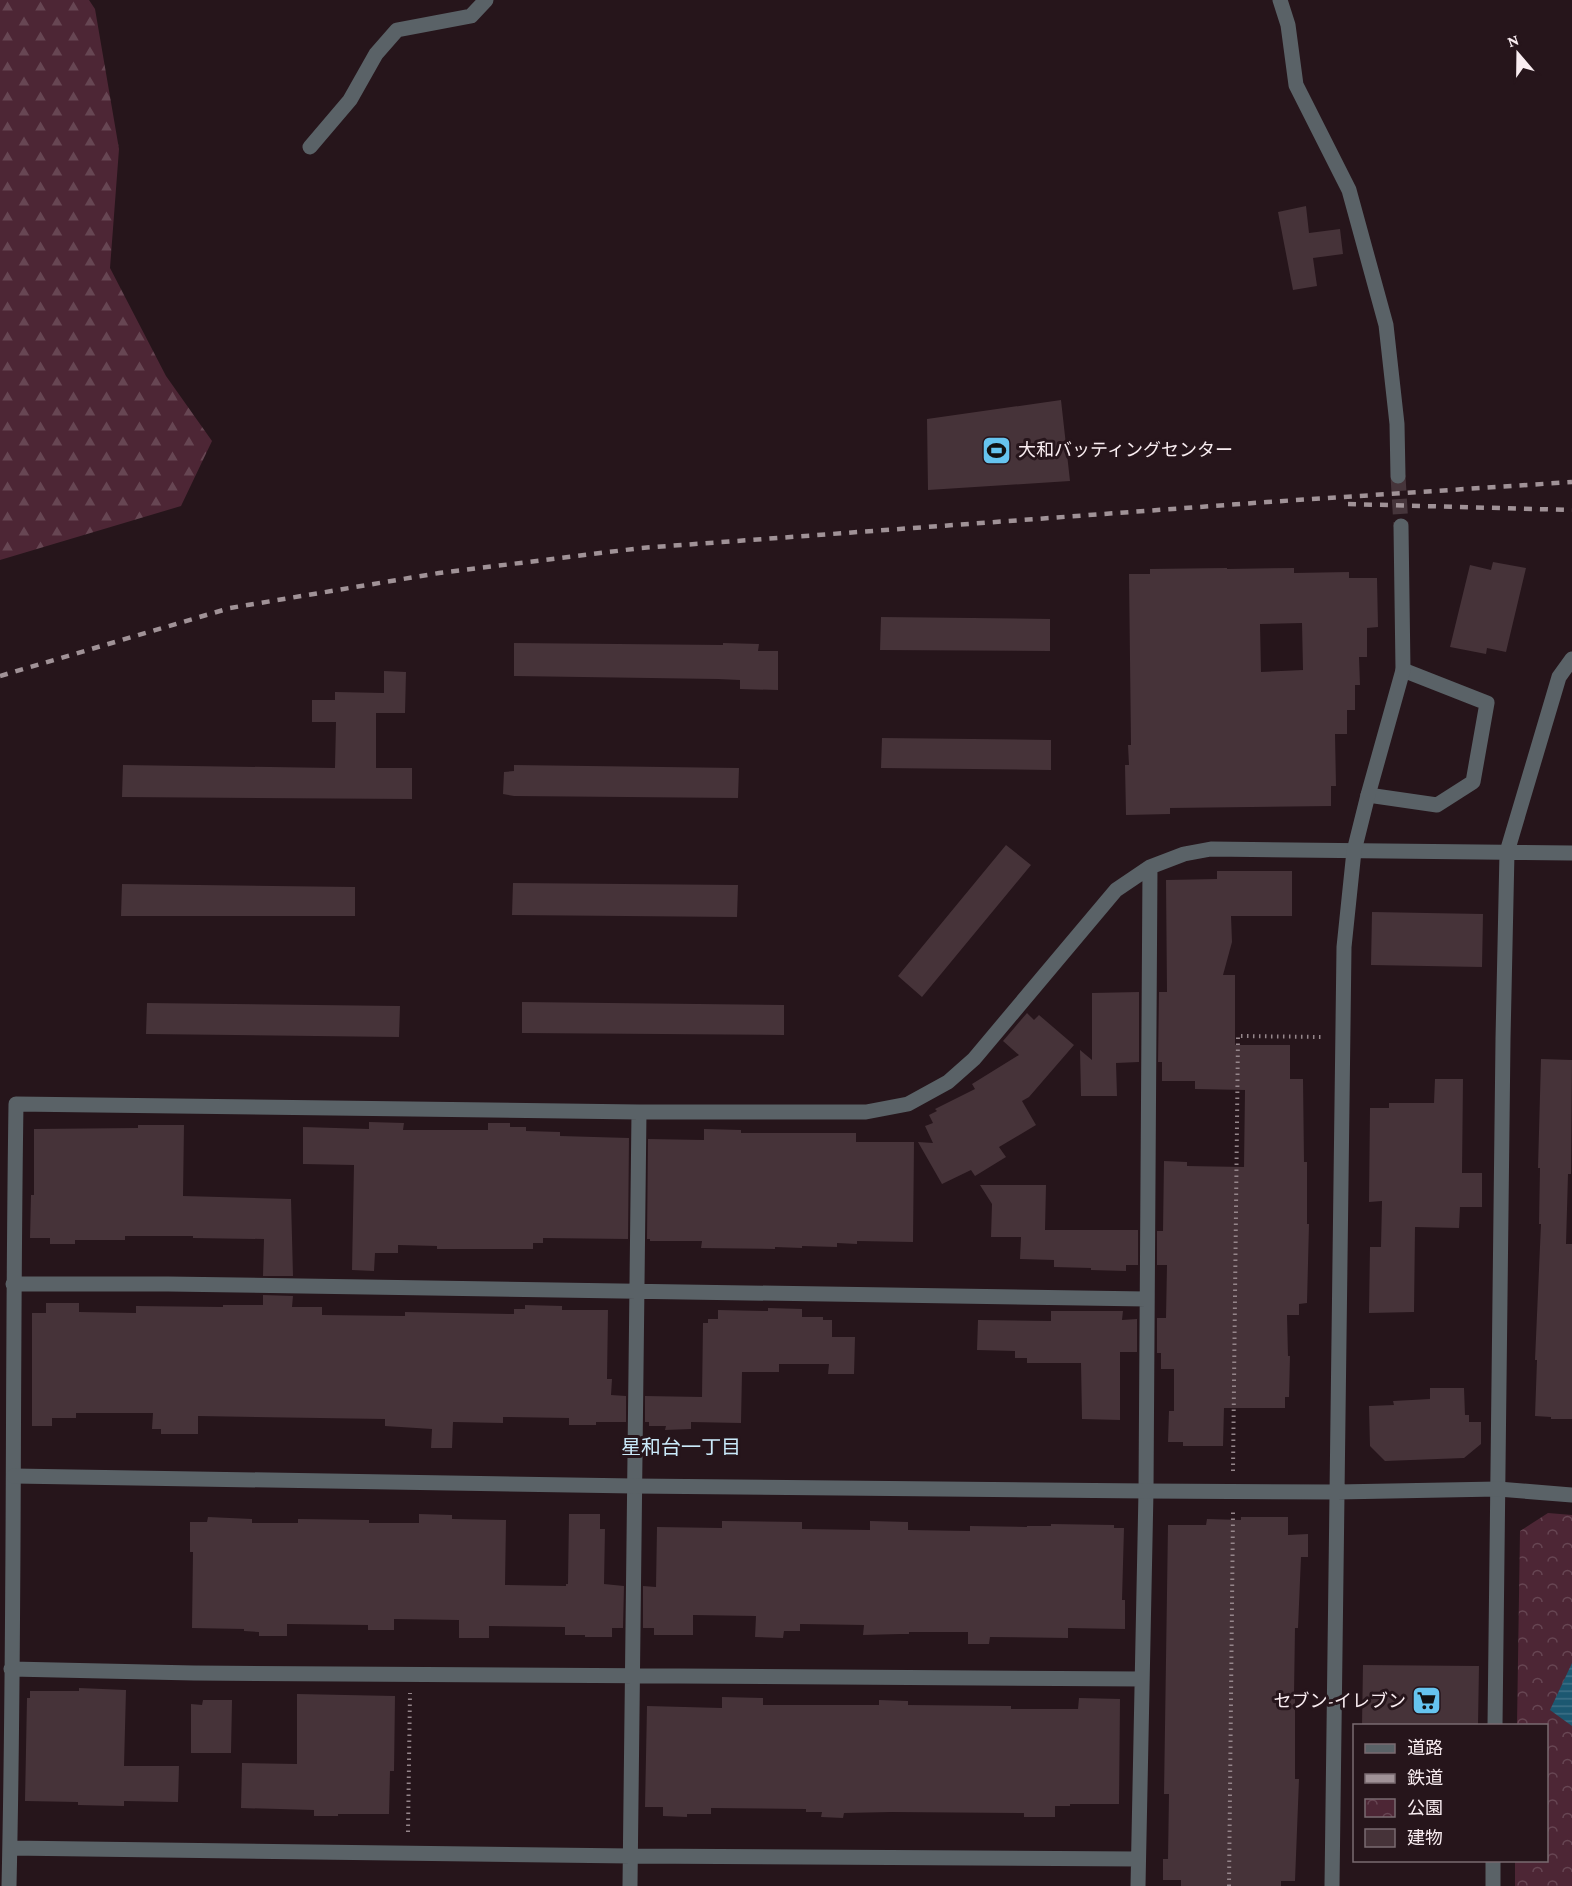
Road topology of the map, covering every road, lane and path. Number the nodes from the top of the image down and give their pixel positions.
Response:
1 (486, 0) edge
2 (1280, 0) edge
3 (310, 147) dead end
4 (1398, 476) tunnel mouth
5 (1401, 526) tunnel mouth
6 (1572, 659) edge
7 (1403, 670) junction
8 (1368, 795) junction
9 (1354, 850) junction
10 (1507, 852) junction
11 (1572, 853) edge
12 (1150, 867) junction
13 (1342, 1037) junction
14 (639, 1112) junction
15 (13, 1284) junction
16 (638, 1291) junction
17 (1146, 1299) junction
18 (14, 1476) junction
19 (634, 1486) junction
20 (1498, 1489) junction
21 (1146, 1491) junction
22 (1233, 1492) junction
23 (1337, 1492) junction
24 (1572, 1495) edge
25 (11, 1669) junction
26 (410, 1674) junction
27 (633, 1675) junction
28 (1142, 1678) junction
29 (1495, 1724) edge
30 (10, 1848) junction
31 (407, 1854) junction
32 (631, 1856) junction
33 (1138, 1859) junction
34 (1493, 1862) edge
35 (9, 1886) edge
36 (630, 1886) edge
37 (1138, 1886) edge
38 (1229, 1886) edge
39 (1332, 1886) edge
40 (1493, 1886) edge

1 - 3 street
2 - 4 street
5 - 7 street
6 - 10 street
7 - 8 street
7 - 8 street
8 - 9 street
9 - 10 street
9 - 12 street
9 - 13 street
10 - 11 street
10 - 20 street
12 - 14 street
12 - 17 street
13 - 22 path
13 - 23 street
14 - 15 street
14 - 16 street
15 - 16 street
15 - 18 street
16 - 17 street
16 - 19 street
17 - 21 street
18 - 19 street
18 - 25 street
19 - 21 street
19 - 27 street
20 - 23 street
20 - 24 street
20 - 29 street
21 - 22 street
21 - 28 street
22 - 23 street
22 - 38 path
23 - 39 street
25 - 26 street
25 - 30 street
26 - 27 street
26 - 31 path
27 - 28 street
27 - 32 street
28 - 33 street
30 - 31 street
30 - 35 street
31 - 32 street
32 - 33 street
32 - 36 street
33 - 37 street
34 - 40 street

